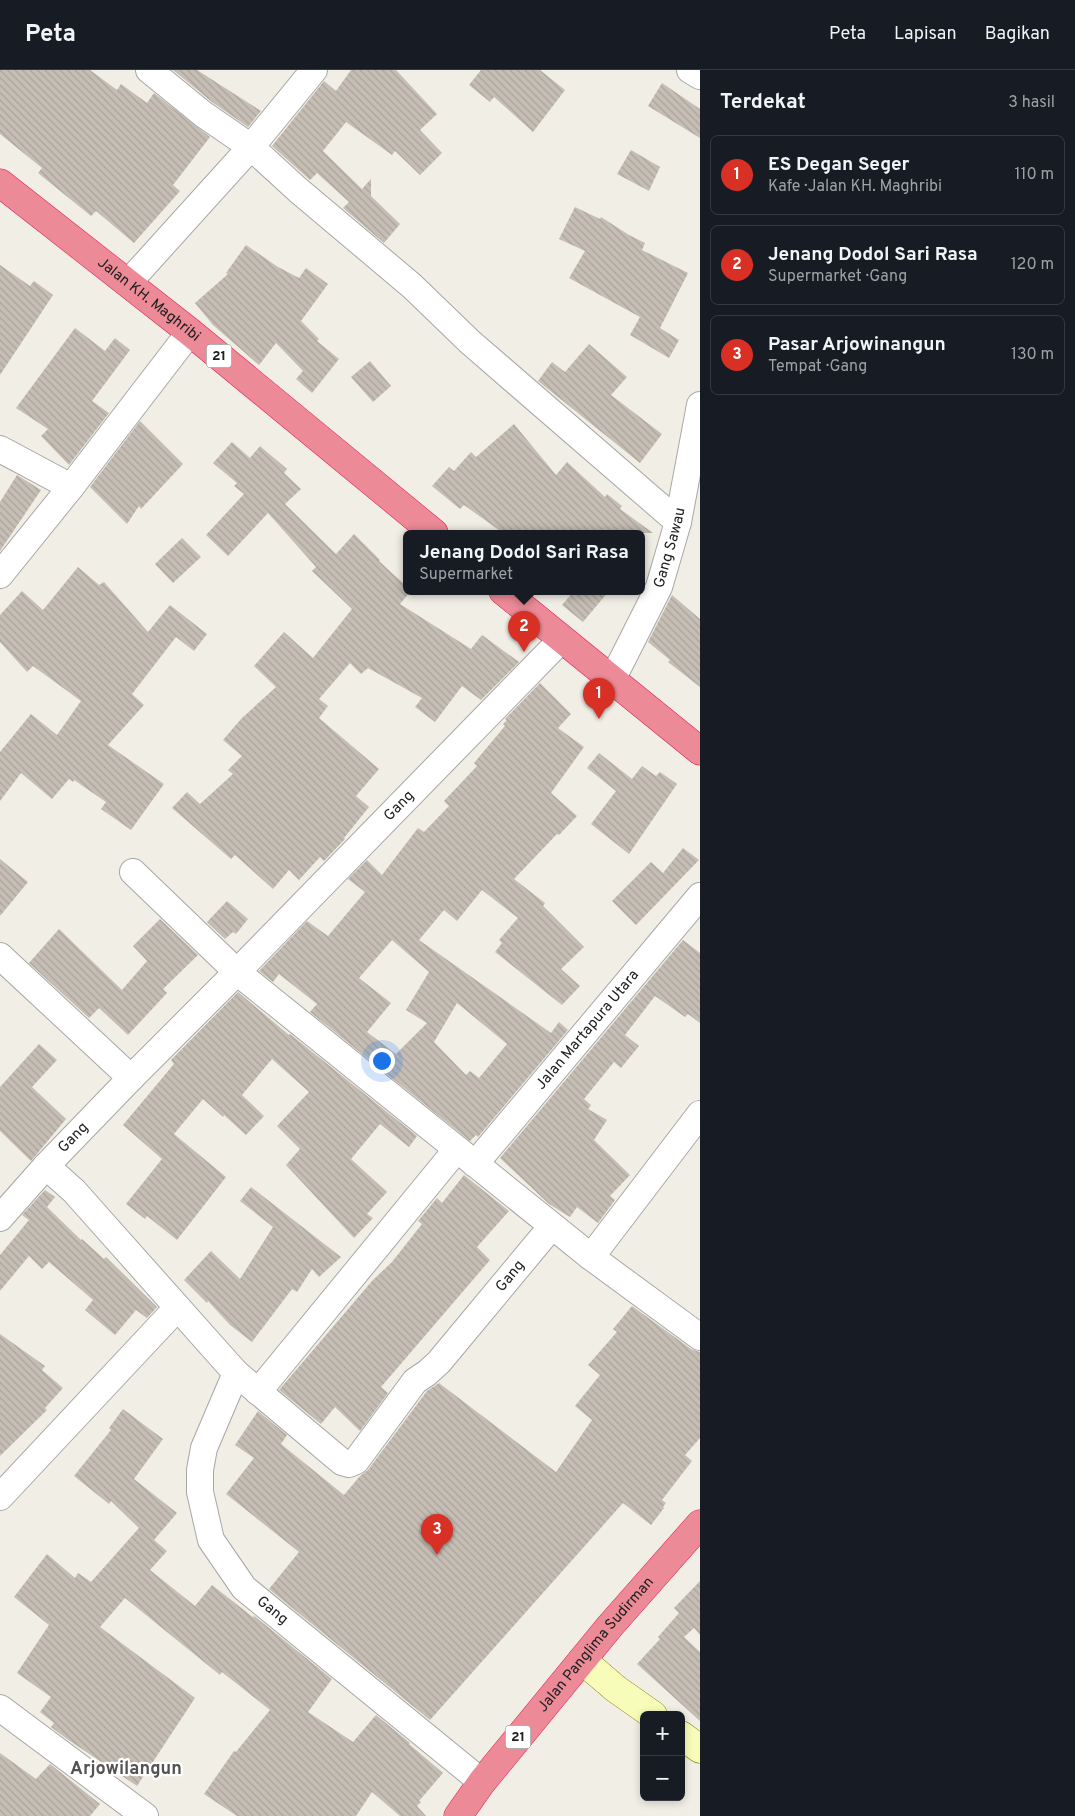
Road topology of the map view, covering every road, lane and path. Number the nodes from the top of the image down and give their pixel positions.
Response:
1 (149, 70) edge
2 (314, 70) edge
3 (690, 70) edge
4 (700, 76) edge
5 (251, 147) junction
6 (0, 183) edge
7 (128, 283) junction
8 (190, 332) junction
9 (700, 405) edge
10 (0, 449) edge
11 (71, 487) junction
12 (678, 522) junction
13 (430, 530) edge
14 (0, 575) edge
15 (508, 595) edge
16 (562, 639) junction
17 (612, 680) junction
18 (700, 751) edge
19 (133, 872) dead end
20 (700, 896) edge
21 (0, 956) edge
22 (237, 972) junction
23 (131, 1078) junction
24 (700, 1114) edge
25 (466, 1157) junction
26 (46, 1166) junction
27 (0, 1218) edge
28 (552, 1226) junction
29 (591, 1257) junction
30 (177, 1308) junction
31 (700, 1337) edge
32 (236, 1373) junction
33 (258, 1392) junction
34 (0, 1497) edge
35 (700, 1524) edge
36 (582, 1660) junction
37 (0, 1708) edge
38 (647, 1711) edge
39 (685, 1738) edge
40 (700, 1749) edge
41 (482, 1782) junction
42 (145, 1816) edge
43 (458, 1816) edge

1 - 5 street
2 - 5 street
3 - 4 street
5 - 7 street
5 - 12 street
6 - 7 highway, Jalan KH. Maghribi / 21
7 - 8 highway, Jalan KH. Maghribi / 21
8 - 11 street
8 - 13 highway, Jalan KH. Maghribi / 21
9 - 12 street, Gang Sawau
10 - 11 street
11 - 14 street
12 - 17 street, Gang Sawau
15 - 16 highway
16 - 17 highway
16 - 22 street, Gang
17 - 18 highway
19 - 22 street
20 - 25 street, Jalan Martapura Utara
21 - 23 street
22 - 23 street, Gang
22 - 25 street
23 - 26 street, Gang
24 - 29 street
25 - 28 street
25 - 33 street, Jalan Martapura Utara
26 - 27 street
26 - 30 street, Gang
28 - 29 street
28 - 33 street, Gang
29 - 31 street
30 - 32 street, Gang
30 - 34 street
32 - 33 street, Gang
32 - 41 street, Gang
35 - 36 highway, Jalan Panglima Sudirman / 21
36 - 38 main road
36 - 41 highway, Jalan Panglima Sudirman / 21
37 - 42 street
39 - 40 main road
41 - 43 highway, Jalan Panglima Sudirman / 21

